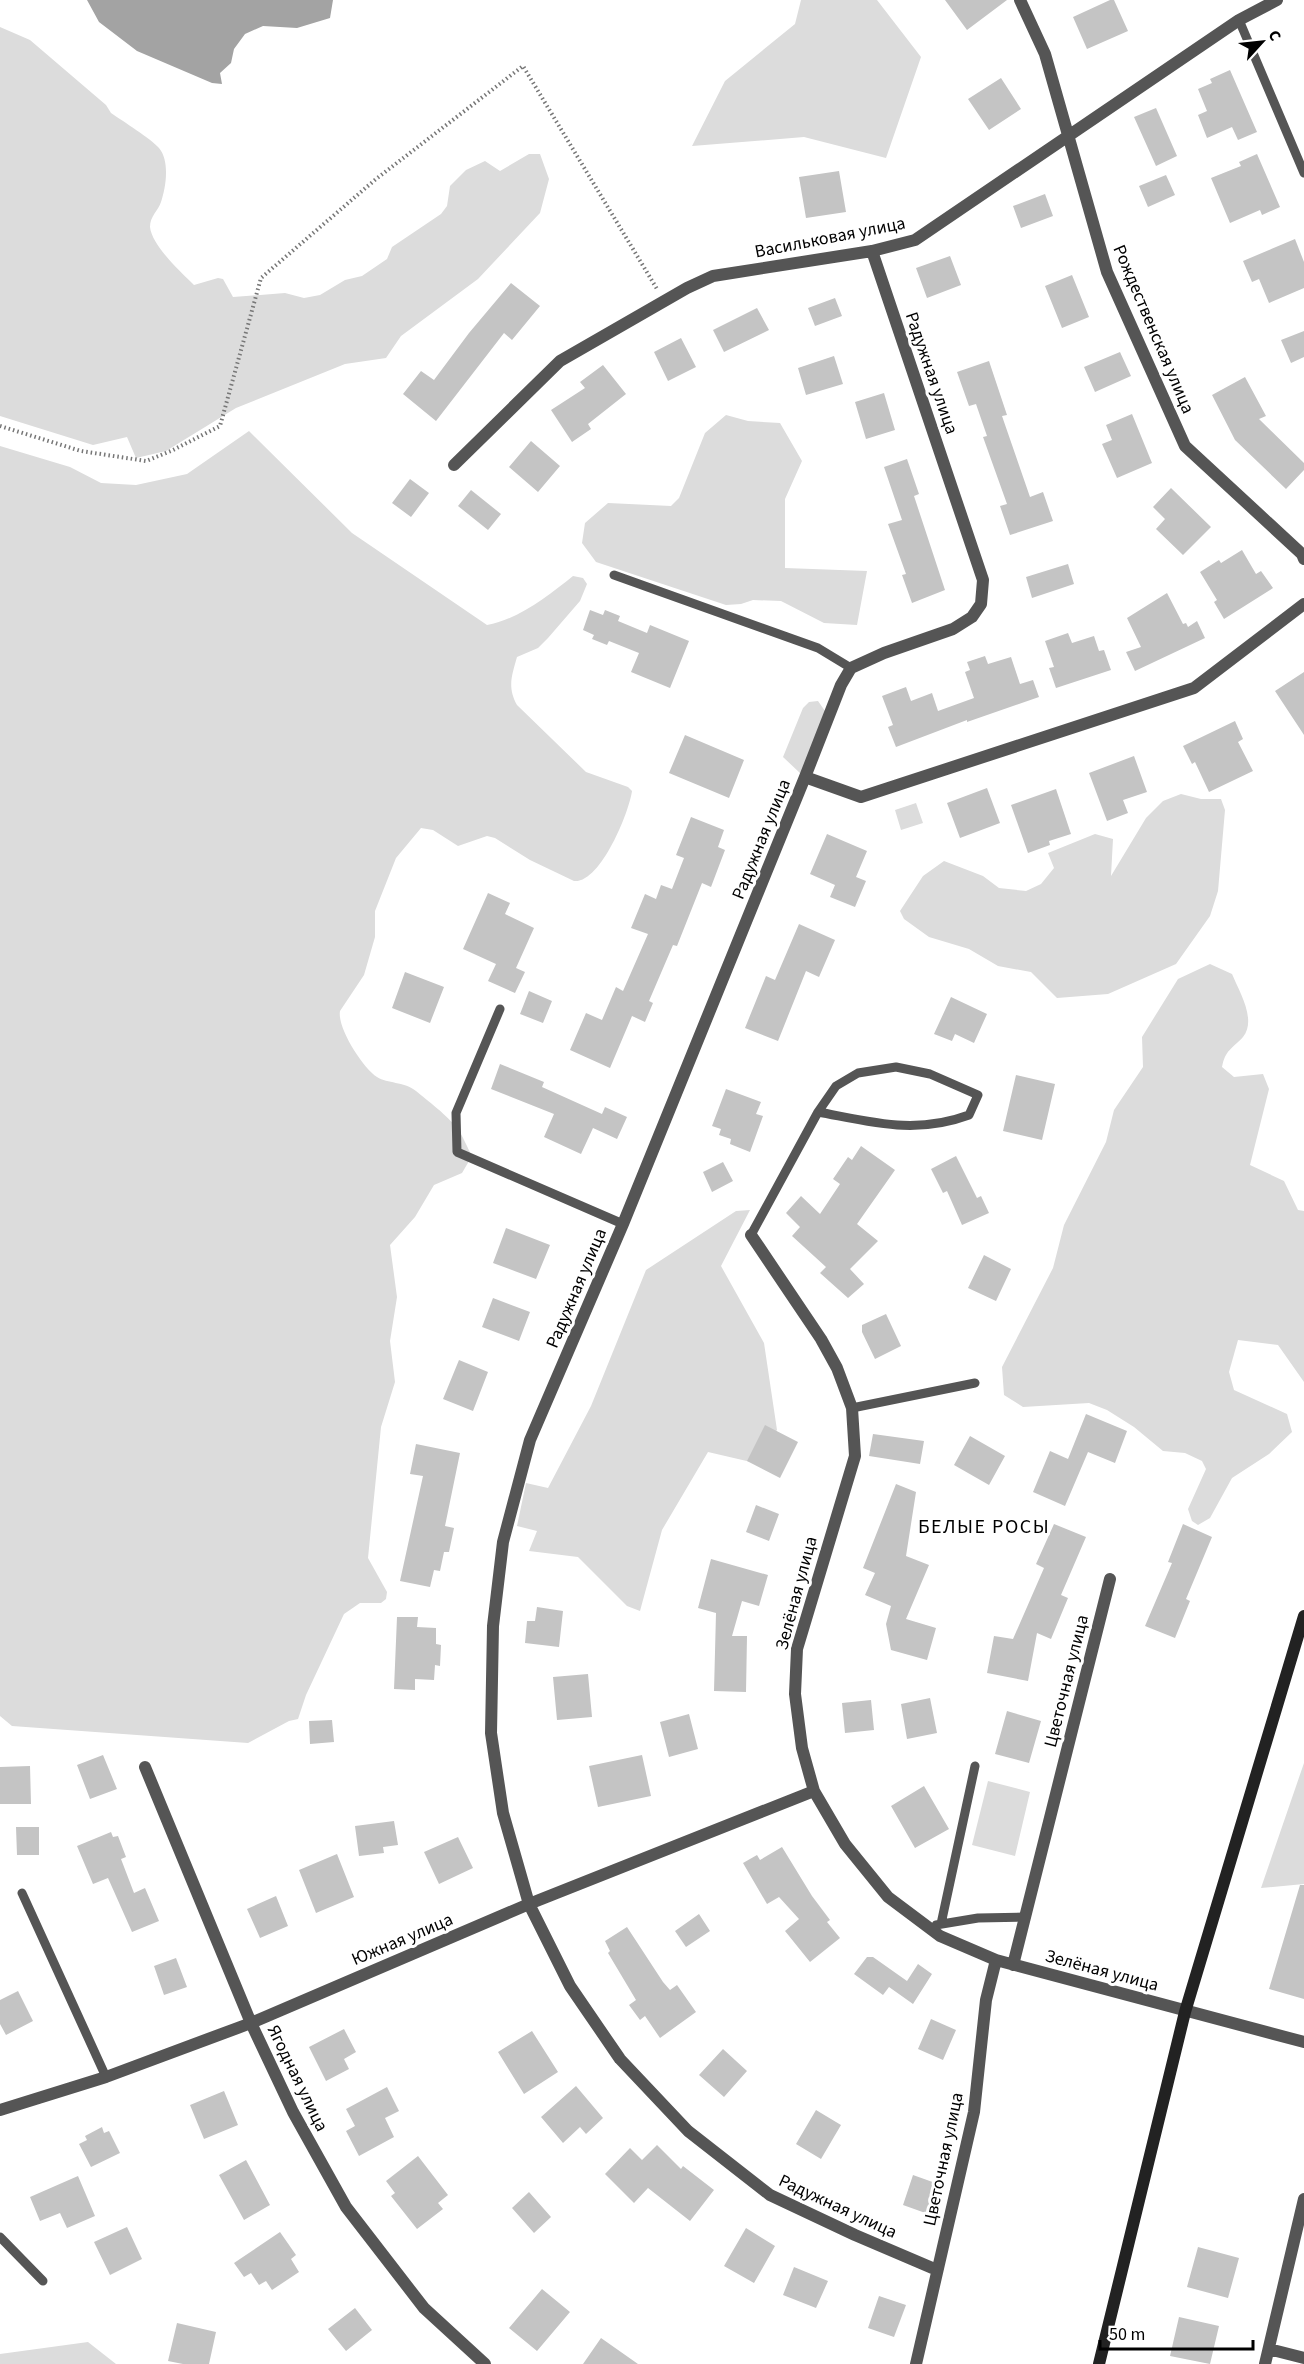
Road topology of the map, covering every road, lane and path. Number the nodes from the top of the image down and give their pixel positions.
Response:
1 (1020, 0) edge
2 (1277, 0) edge
3 (1239, 20) junction
4 (1068, 136) junction
5 (1304, 173) edge
6 (872, 251) junction
7 (664, 301) junction
8 (0, 426) edge
9 (454, 465) dead end
10 (1304, 559) edge
11 (614, 575) dead end
12 (1304, 604) edge
13 (851, 668) junction
14 (805, 777) junction
15 (500, 1009) dead end
16 (818, 1112) junction
17 (623, 1224) junction
18 (751, 1235) joint
19 (975, 1383) dead end
20 (852, 1408) junction
21 (1110, 1579) dead end
22 (1304, 1616) edge
23 (975, 1766) dead end
24 (145, 1767) dead end
25 (814, 1791) junction
26 (22, 1893) dead end
27 (529, 1904) junction
28 (1025, 1917) junction
29 (941, 1924) junction
30 (927, 1926) junction
31 (996, 1960) junction
32 (1013, 1965) junction
33 (1185, 2012) junction
34 (251, 2023) junction
35 (1304, 2042) edge
36 (106, 2077) junction
37 (0, 2110) edge
38 (1304, 2199) edge
39 (0, 2237) edge
40 (937, 2270) junction
41 (43, 2281) dead end
42 (1269, 2349) junction
43 (1304, 2358) edge
44 (485, 2364) edge
45 (916, 2364) edge
46 (1099, 2364) edge
47 (1265, 2364) edge

1 - 4 street, Рождественская улица
2 - 3 street, Васильковая улица
3 - 4 street, Васильковая улица
3 - 5 lane
4 - 6 street, Васильковая улица
4 - 10 street, Рождественская улица
6 - 7 street, Васильковая улица
6 - 13 street, Радужная улица
7 - 8 path
7 - 9 street, Васильковая улица
11 - 13 lane
12 - 14 street
13 - 14 street, Радужная улица
14 - 17 street, Радужная улица
15 - 17 lane
16 - 16 lane
16 - 18 lane
17 - 27 street, Радужная улица
18 - 20 street, Зелёная улица
19 - 20 lane
20 - 25 street, Зелёная улица
21 - 28 street, Цветочная улица
22 - 33 main road
23 - 29 lane
24 - 34 street, Ягодная улица
25 - 27 street, Южная улица
25 - 30 street, Зелёная улица
26 - 36 lane
27 - 34 street, Южная улица
27 - 40 street, Радужная улица
28 - 29 lane
28 - 32 street, Цветочная улица
29 - 30 lane
30 - 31 street, Зелёная улица
31 - 32 street, Зелёная улица
31 - 40 street, Цветочная улица
32 - 33 street, Зелёная улица
33 - 35 street, Зелёная улица
33 - 46 main road
34 - 36 street, Южная улица
34 - 44 street, Ягодная улица
36 - 37 street, Южная улица
38 - 42 street
39 - 41 lane
40 - 45 street, Цветочная улица
42 - 43 street
42 - 47 street

